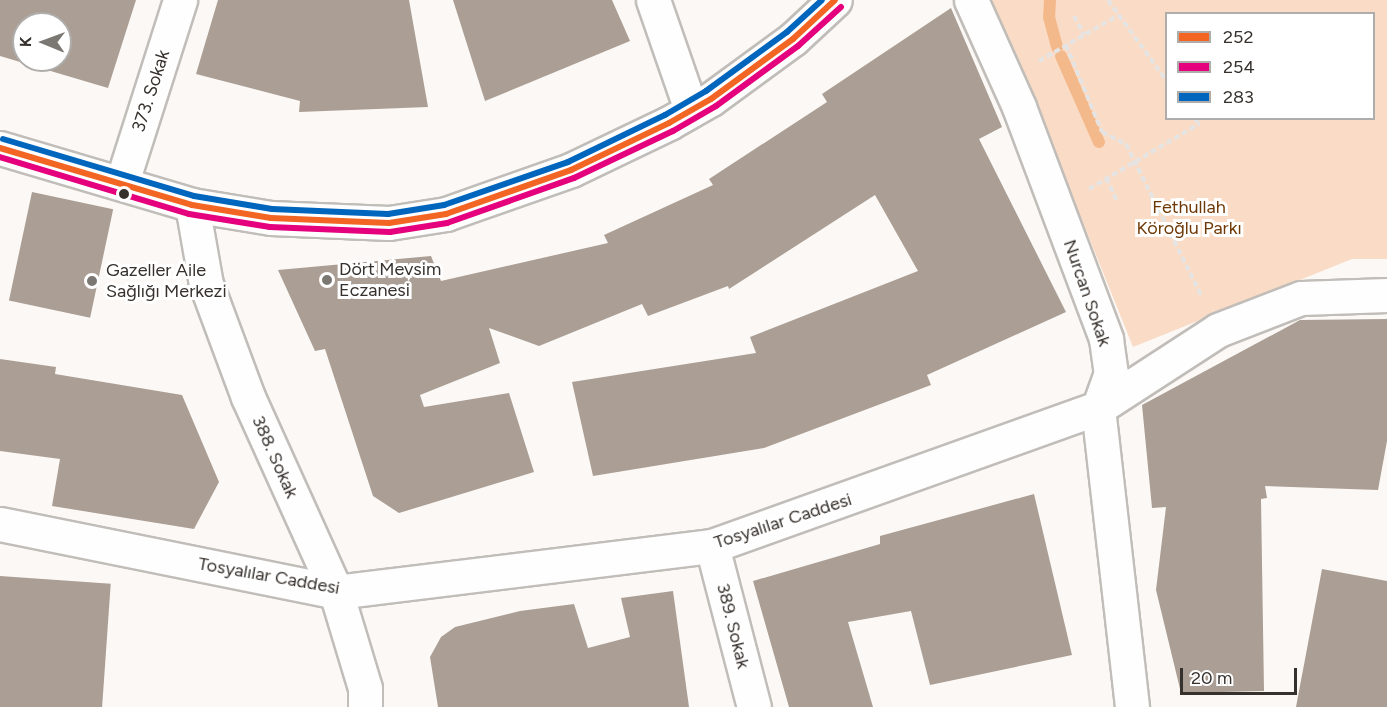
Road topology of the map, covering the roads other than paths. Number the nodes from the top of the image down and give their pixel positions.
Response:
1 (180, 0) edge
2 (652, 0) edge
3 (835, 0) edge
4 (971, 0) edge
5 (691, 110) junction
6 (0, 148) edge
7 (122, 182) junction
8 (192, 205) junction
9 (1387, 295) edge
10 (1098, 408) junction
11 (0, 524) edge
12 (712, 546) junction
13 (336, 592) junction
14 (365, 707) edge
15 (754, 707) edge
16 (1132, 707) edge

1 - 7 street, 373. Sokak
2 - 5 street
3 - 5 street
4 - 10 street, Nurcan Sokak
5 - 8 street
6 - 7 street
7 - 8 street
8 - 13 street, 388. Sokak
9 - 10 street, Tosyalılar Caddesi
10 - 12 street, Tosyalılar Caddesi
10 - 16 street, Nurcan Sokak
11 - 13 street, Tosyalılar Caddesi
12 - 13 street, Tosyalılar Caddesi
12 - 15 street, 389. Sokak
13 - 14 street, 388. Sokak

